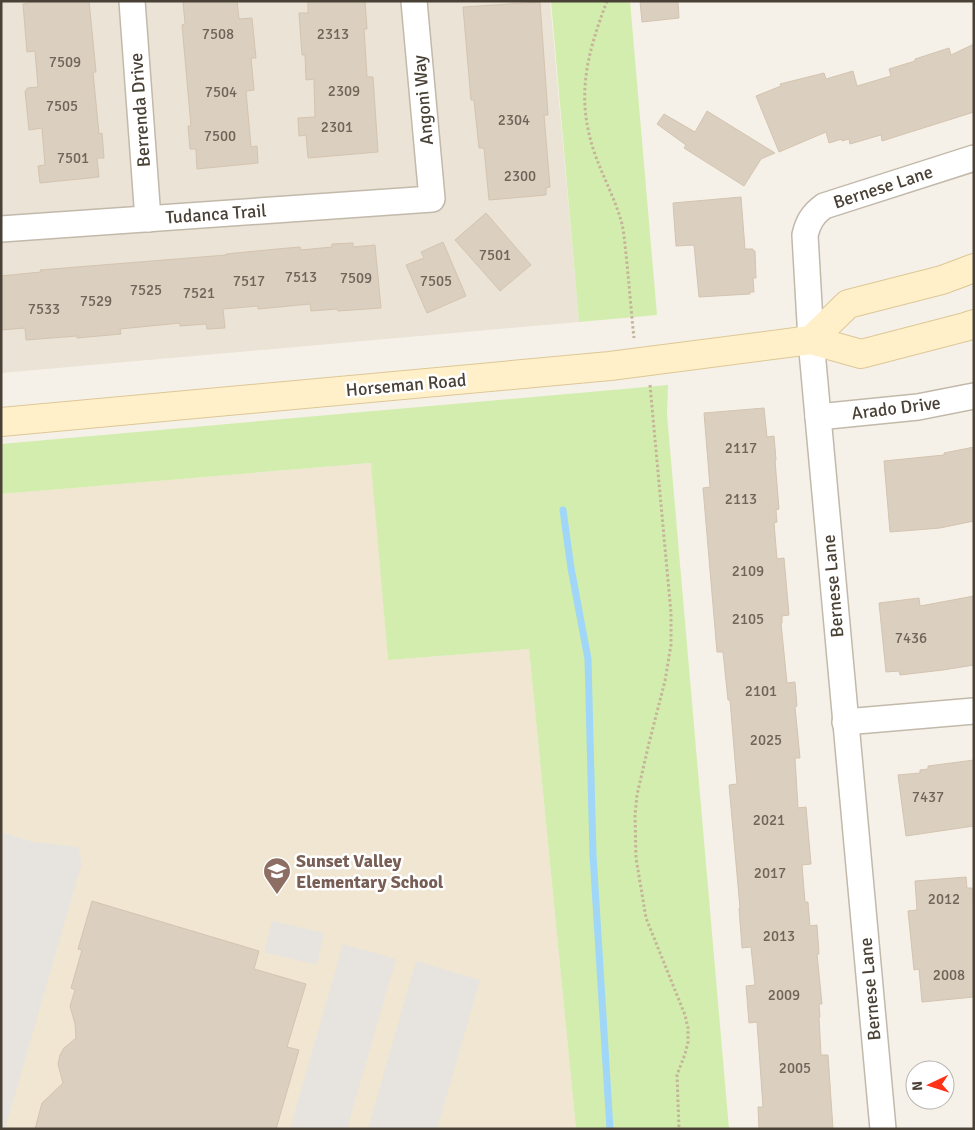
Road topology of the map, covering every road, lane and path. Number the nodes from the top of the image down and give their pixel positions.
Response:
1 (132, 1) edge
2 (414, 1) edge
3 (607, 1) edge
4 (974, 158) edge
5 (432, 199) joint
6 (148, 219) junction
7 (1, 229) edge
8 (974, 268) edge
9 (974, 324) edge
10 (811, 340) junction
11 (642, 362) junction
12 (974, 396) edge
13 (818, 417) junction
14 (1, 422) edge
15 (974, 711) edge
16 (845, 722) junction
17 (679, 1129) edge
18 (883, 1129) edge

1 - 6 street, Berrenda Drive
2 - 5 street, Angoni Way
3 - 11 path
4 - 10 street, Bernese Lane
5 - 6 street, Tudanca Trail
6 - 7 street, Tudanca Trail
8 - 10 street
9 - 10 street, Horseman Road
10 - 11 street, Horseman Road
10 - 13 street, Bernese Lane
11 - 14 street, Horseman Road
11 - 17 path
12 - 13 street, Arado Drive
13 - 16 street, Bernese Lane
15 - 16 street
16 - 18 street, Bernese Lane

